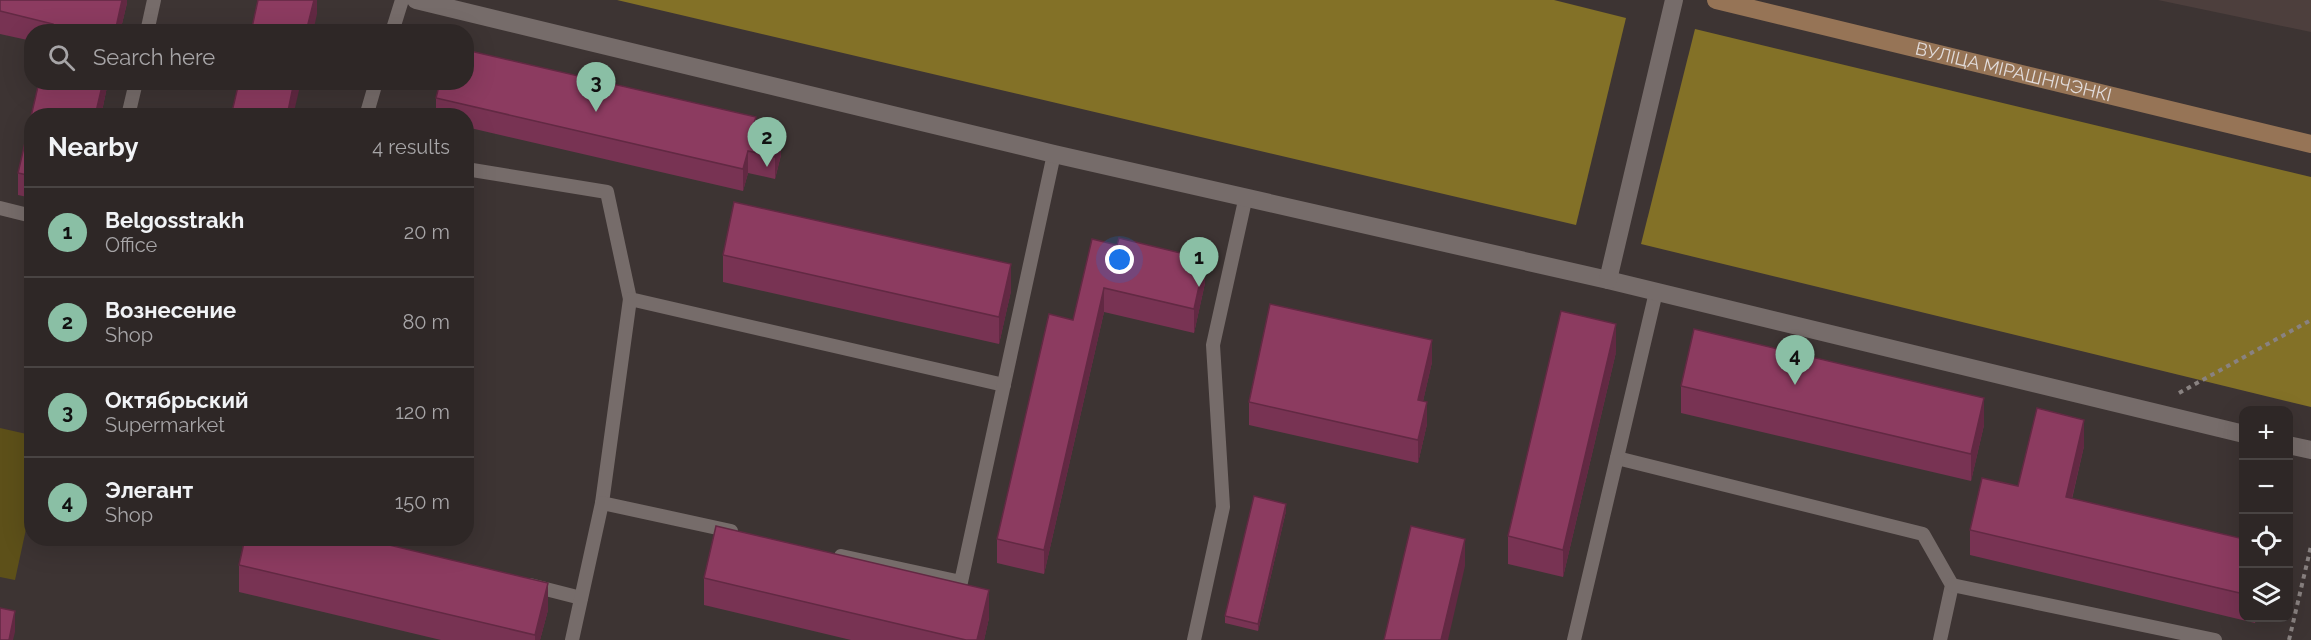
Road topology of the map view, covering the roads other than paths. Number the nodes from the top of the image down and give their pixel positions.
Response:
1 (154, 0) edge
2 (402, 0) edge
3 (416, 0) edge
4 (1674, 0) edge
5 (1716, 0) edge
6 (149, 24) edge
7 (394, 24) edge
8 (134, 90) edge
9 (374, 90) edge
10 (130, 108) edge
11 (368, 108) edge
12 (2311, 144) edge
13 (1054, 154) junction
14 (474, 170) edge
15 (1246, 196) junction
16 (0, 208) edge
17 (24, 214) edge
18 (1608, 280) junction
19 (1656, 292) junction
20 (630, 298) junction
21 (1004, 385) junction
22 (2239, 433) edge
23 (2293, 446) edge
24 (2311, 450) edge
25 (1617, 458) junction
26 (602, 503) junction
27 (741, 534) edge
28 (822, 551) edge
29 (514, 581) edge
30 (1952, 585) junction
31 (581, 598) junction
32 (572, 640) edge
33 (1194, 640) edge
34 (1574, 640) edge
35 (1940, 640) edge
36 (2216, 640) edge

1 - 6 lane
2 - 7 lane
3 - 13 street
4 - 18 street
5 - 12 street, ВУЛІЦА МІРАШНІЧЭНКІ
8 - 10 lane
9 - 11 lane
13 - 15 street
13 - 21 lane
14 - 20 lane
15 - 18 street
15 - 33 lane
16 - 17 lane
18 - 19 street
19 - 22 street
19 - 25 lane
20 - 21 lane
20 - 26 lane
21 - 28 lane
23 - 24 street
25 - 30 lane
25 - 34 lane
26 - 27 lane
26 - 31 lane
29 - 31 lane
30 - 35 lane
30 - 36 lane
31 - 32 lane

